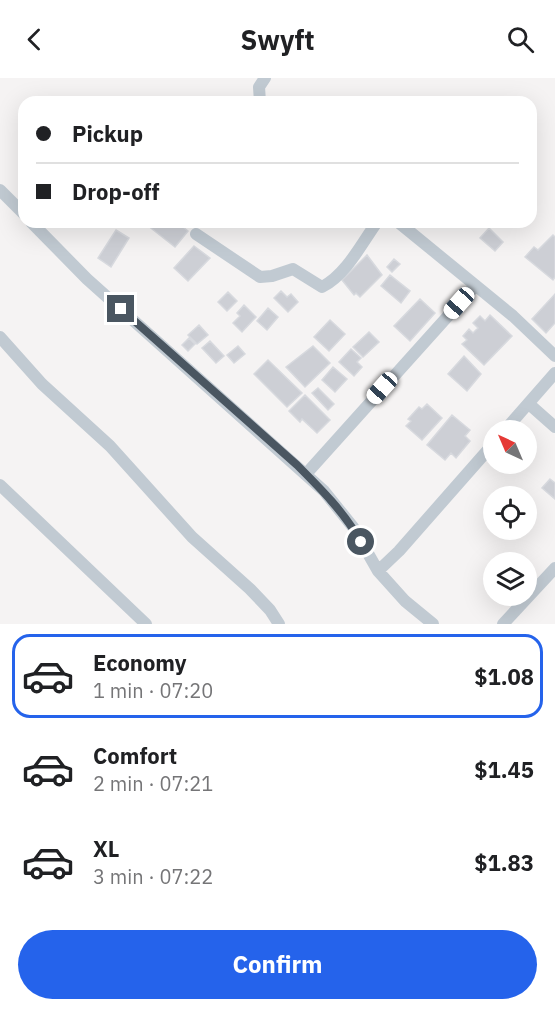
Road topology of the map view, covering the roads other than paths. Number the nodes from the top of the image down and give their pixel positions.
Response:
1 (265, 78) edge
2 (260, 96) edge
3 (0, 190) edge
4 (18, 208) edge
5 (37, 228) edge
6 (373, 228) edge
7 (405, 228) edge
8 (196, 234) dead end
9 (475, 286) junction
10 (0, 338) edge
11 (555, 356) edge
12 (555, 373) edge
13 (529, 404) junction
14 (514, 420) edge
15 (555, 427) edge
16 (483, 456) edge
17 (306, 474) junction
18 (0, 485) edge
19 (555, 568) edge
20 (378, 571) junction
21 (146, 624) edge
22 (279, 624) edge
23 (432, 624) edge
24 (503, 624) edge

1 - 2 street
3 - 4 street
5 - 17 street
6 - 8 street
7 - 9 street
9 - 11 street
9 - 17 street
10 - 22 street
12 - 13 street
13 - 14 street
13 - 15 street
16 - 20 street
17 - 20 street
18 - 21 street
19 - 24 street
20 - 23 street

